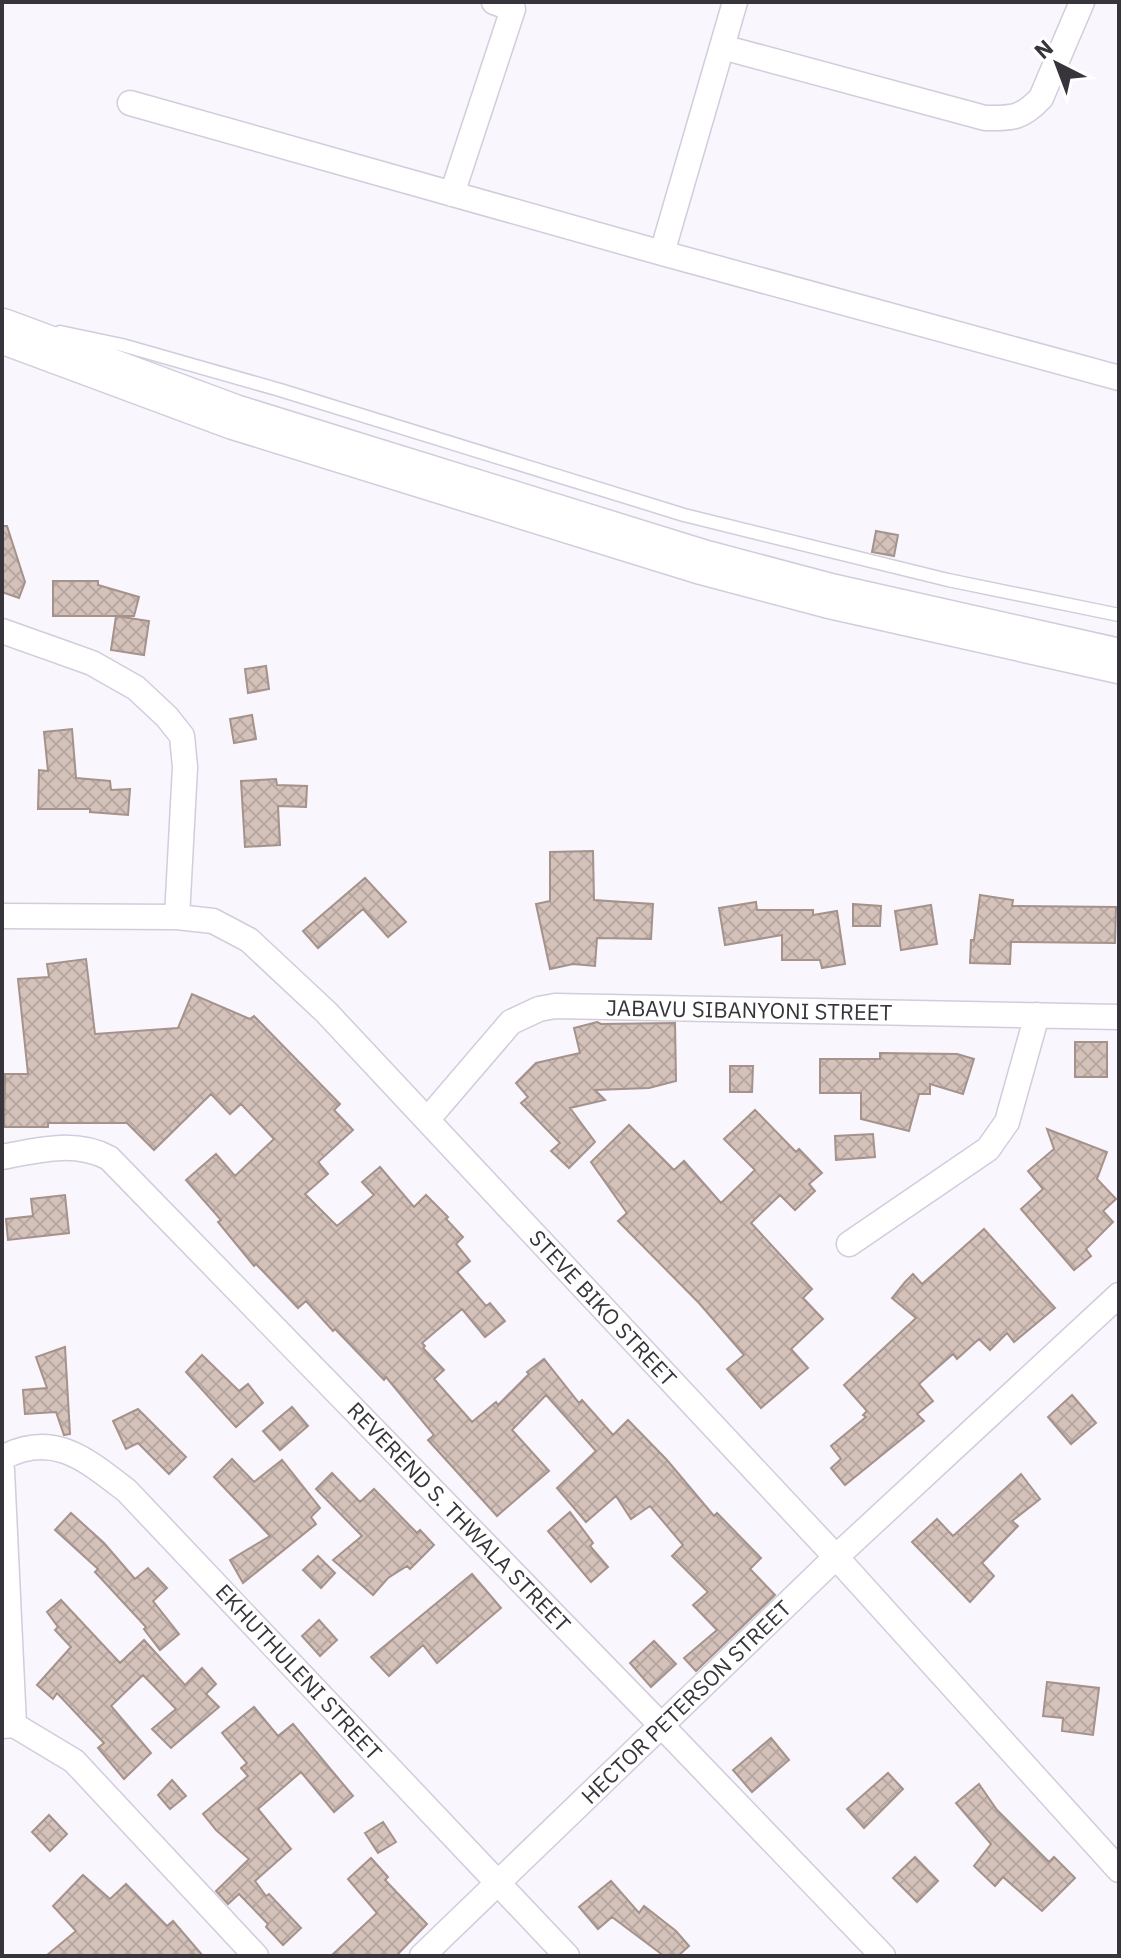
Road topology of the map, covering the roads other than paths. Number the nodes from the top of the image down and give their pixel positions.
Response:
1 (735, 2) edge
2 (1082, 2) edge
3 (507, 4) edge
4 (722, 47) junction
5 (130, 103) dead end
6 (452, 194) junction
7 (662, 253) junction
8 (2, 323) edge
9 (23, 329) edge
10 (1119, 378) edge
11 (1119, 615) edge
12 (2, 631) edge
13 (1119, 661) edge
14 (2, 916) edge
15 (177, 917) junction
16 (1037, 1015) junction
17 (1119, 1017) edge
18 (427, 1120) junction
19 (2, 1157) edge
20 (849, 1244) dead end
21 (1119, 1295) edge
22 (2, 1458) edge
23 (2, 1470) edge
24 (836, 1557) junction
25 (8, 1725) edge
26 (661, 1725) junction
27 (1119, 1870) edge
28 (499, 1883) junction
29 (256, 1956) edge
30 (422, 1956) edge
31 (567, 1956) edge
32 (883, 1956) edge

1 - 4 street
2 - 4 street
3 - 6 street
4 - 7 street
5 - 6 street
6 - 7 street
7 - 10 street
8 - 9 lane
9 - 11 lane
9 - 13 highway
12 - 15 street
14 - 15 street, STEVE BIKO STREET
15 - 18 street, STEVE BIKO STREET
16 - 17 street, JABAVU SIBANYONI STREET
16 - 18 street, JABAVU SIBANYONI STREET
16 - 20 street
18 - 24 street, STEVE BIKO STREET
19 - 26 street, REVEREND S. THWALA STREET
21 - 24 street, HECTOR PETERSON STREET
22 - 28 street, EKHUTHULENI STREET
23 - 25 street
24 - 26 street, HECTOR PETERSON STREET
24 - 27 street, STEVE BIKO STREET
25 - 29 street
26 - 28 street, HECTOR PETERSON STREET
26 - 32 street, REVEREND S. THWALA STREET
28 - 30 street, HECTOR PETERSON STREET
28 - 31 street, EKHUTHULENI STREET

